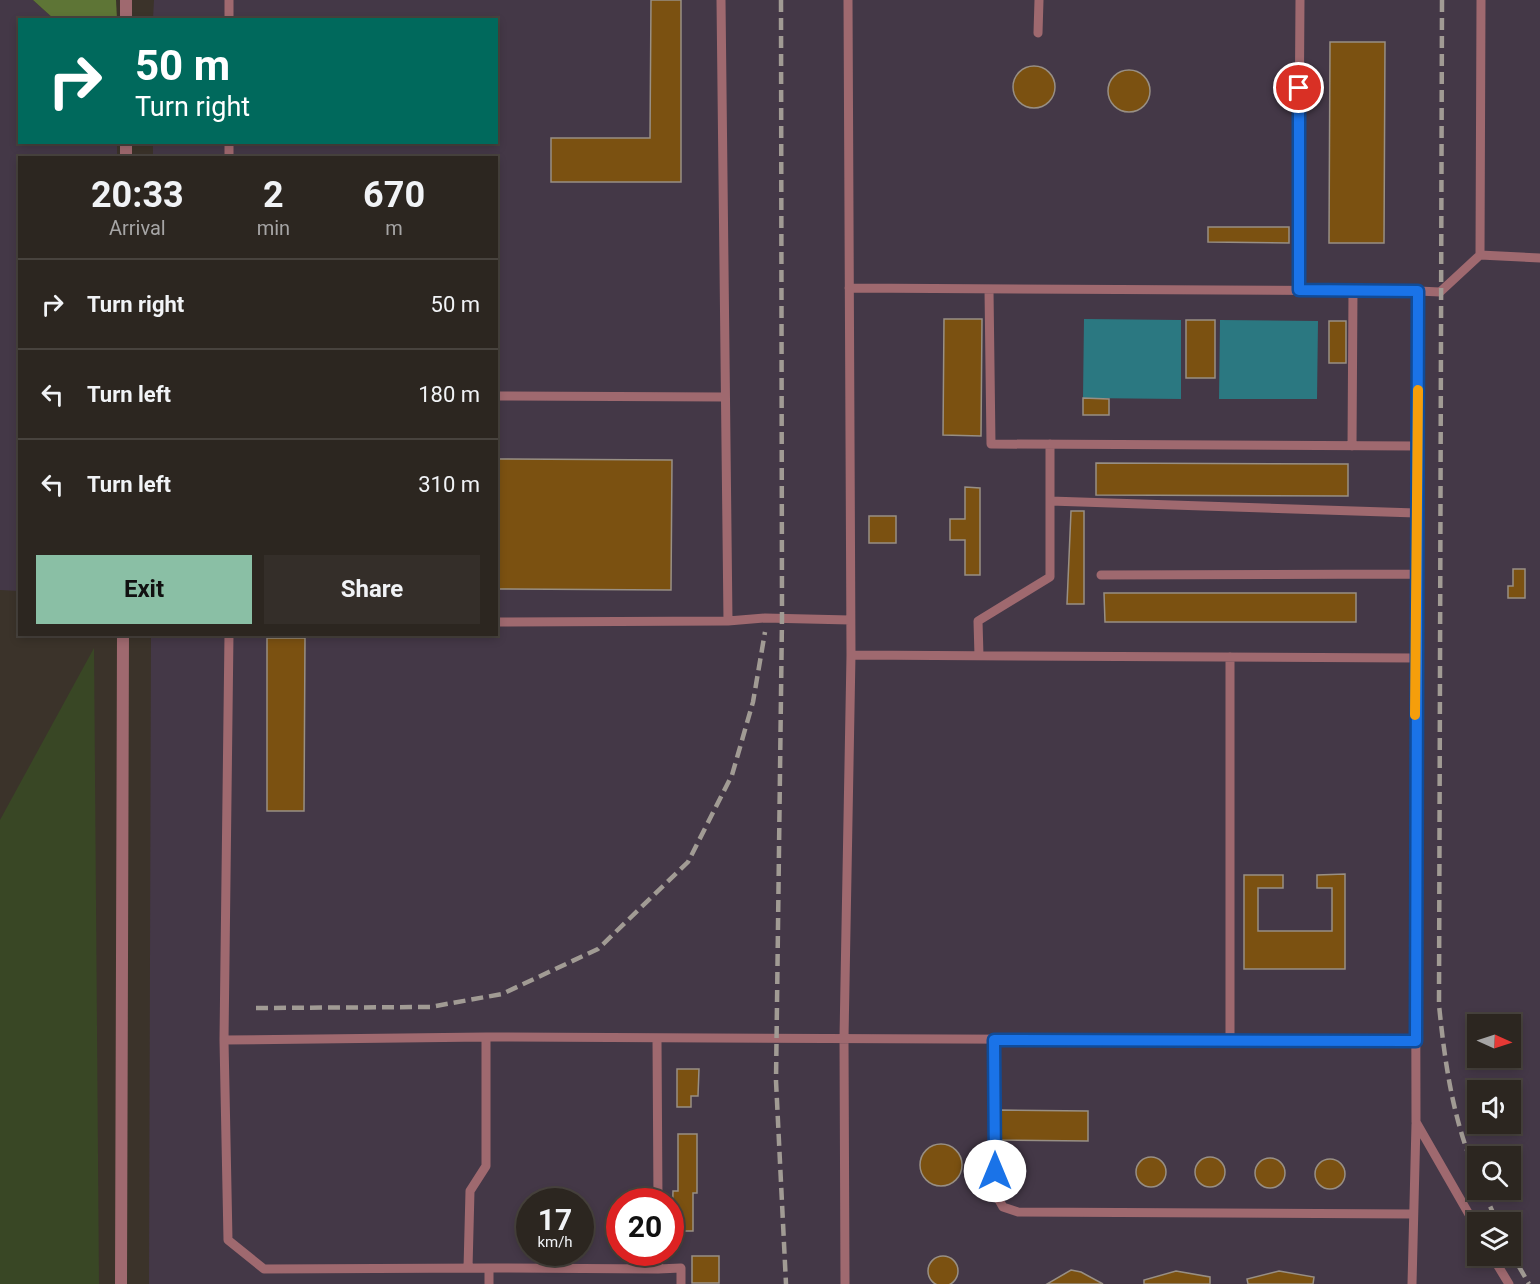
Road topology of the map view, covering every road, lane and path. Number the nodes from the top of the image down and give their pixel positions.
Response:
1 (126, 0) edge
2 (229, 0) edge
3 (721, 0) edge
4 (848, 0) edge
5 (1039, 0) edge
6 (1300, 0) edge
7 (1481, 0) edge
8 (126, 18) edge
9 (229, 18) edge
10 (1038, 33) dead end
11 (1480, 255) junction
12 (1540, 258) edge
13 (849, 288) junction
14 (989, 290) junction
15 (1299, 290) junction
16 (1353, 290) junction
17 (1418, 291) junction
18 (498, 396) edge
19 (724, 397) junction
20 (1050, 444) junction
21 (1352, 446) junction
22 (1417, 446) junction
23 (1050, 501) junction
24 (1416, 513) junction
25 (1416, 574) junction
26 (1101, 575) dead end
27 (850, 620) junction
28 (728, 621) junction
29 (498, 622) edge
30 (123, 636) edge
31 (229, 636) edge
32 (851, 655) junction
33 (979, 656) junction
34 (1230, 657) junction
35 (1415, 658) junction
36 (486, 1037) junction
37 (844, 1038) junction
38 (657, 1039) junction
39 (224, 1040) junction
40 (994, 1040) junction
41 (1416, 1041) junction
42 (1230, 1042) junction
43 (1416, 1122) junction
44 (658, 1188) edge
45 (1468, 1212) edge
46 (1413, 1214) junction
47 (1498, 1266) edge
48 (468, 1268) junction
49 (489, 1268) junction
50 (658, 1269) joint
51 (122, 1284) edge
52 (489, 1284) edge
53 (681, 1284) edge
54 (845, 1284) edge
55 (1412, 1284) edge
56 (1509, 1284) edge

1 - 8 street
2 - 9 lane
3 - 19 lane
4 - 13 lane
5 - 10 lane
6 - 15 lane
7 - 11 lane
11 - 12 lane
11 - 17 lane
13 - 14 lane
13 - 27 lane
14 - 15 lane
14 - 20 lane
15 - 16 lane
16 - 17 lane
16 - 21 lane
17 - 22 lane
18 - 19 lane
19 - 28 lane
20 - 21 lane
20 - 23 lane
21 - 22 lane
22 - 24 lane
23 - 24 lane
23 - 33 lane
24 - 25 lane
25 - 26 lane
25 - 35 lane
27 - 28 lane
27 - 32 lane
28 - 29 lane
30 - 51 street
31 - 39 lane
32 - 33 lane
32 - 37 lane
33 - 34 lane
34 - 35 lane
34 - 42 lane
35 - 41 lane
36 - 38 lane
36 - 39 lane
36 - 48 lane
37 - 38 lane
37 - 40 lane
37 - 54 lane
38 - 44 lane
39 - 48 lane
40 - 42 lane
40 - 46 lane
41 - 42 lane
41 - 43 lane
43 - 45 lane
43 - 46 lane
46 - 55 lane
47 - 56 lane
48 - 49 lane
49 - 50 lane
49 - 52 lane
50 - 53 lane

